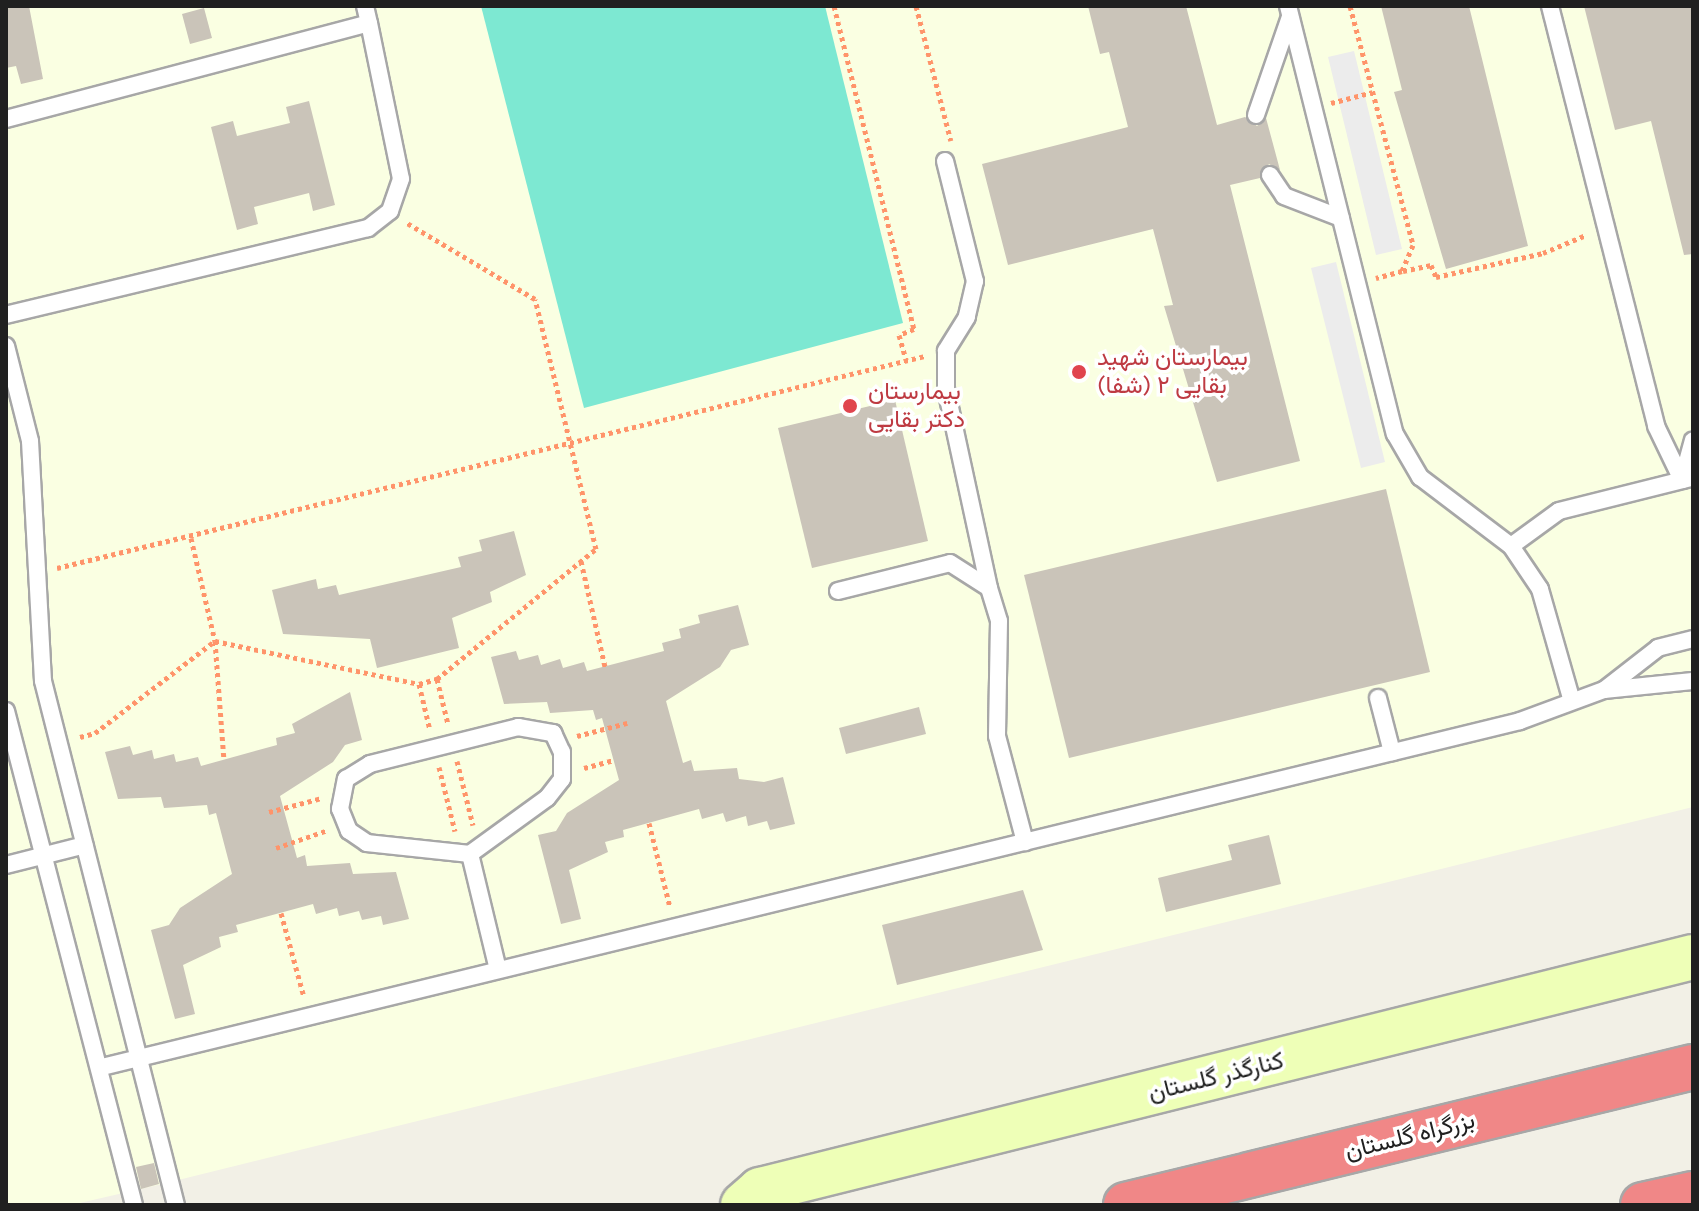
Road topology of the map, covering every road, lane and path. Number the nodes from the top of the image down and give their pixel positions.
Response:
1 (834, 6) edge
2 (916, 6) edge
3 (1350, 6) edge
4 (1550, 6) edge
5 (1289, 11) edge
6 (367, 14) edge
7 (1373, 92) junction
8 (1313, 107) junction
9 (1256, 115) dead end
10 (6, 119) edge
11 (945, 161) joint
12 (1270, 175) dead end
13 (390, 211) junction
14 (1341, 218) junction
15 (1606, 226) junction
16 (1402, 271) junction
17 (1357, 283) junction
18 (6, 315) edge
19 (6, 346) edge
20 (946, 351) junction
21 (906, 360) junction
22 (1693, 440) edge
23 (574, 442) junction
24 (1688, 479) edge
25 (191, 538) junction
26 (1511, 546) junction
27 (581, 561) junction
28 (36, 573) junction
29 (989, 588) junction
30 (838, 591) dead end
31 (1693, 639) edge
32 (215, 641) junction
33 (605, 667) dead end
34 (425, 674) dead end
35 (1693, 681) edge
36 (427, 682) junction
37 (1604, 690) junction
38 (1378, 698) dead end
39 (1571, 698) junction
40 (6, 711) edge
41 (627, 723) dead end
42 (59, 742) junction
43 (558, 744) junction
44 (1392, 752) junction
45 (224, 760) dead end
46 (613, 760) dead end
47 (562, 769) junction
48 (342, 798) junction
49 (269, 812) dead end
50 (345, 822) junction
51 (649, 823) dead end
52 (1025, 842) junction
53 (85, 845) junction
54 (276, 848) dead end
55 (470, 854) junction
56 (45, 855) junction
57 (6, 865) edge
58 (281, 913) dead end
59 (675, 927) junction
60 (1693, 957) edge
61 (498, 970) junction
62 (309, 1016) junction
63 (143, 1057) junction
64 (102, 1067) junction
65 (1693, 1067) edge
66 (1693, 1194) edge
67 (134, 1205) edge
68 (176, 1205) edge
69 (743, 1205) edge
70 (1126, 1205) edge
71 (1643, 1205) edge

1 - 21 path
2 - 11 path
3 - 7 path
4 - 15 lane
5 - 8 lane
5 - 9 lane
6 - 10 lane
6 - 13 lane
7 - 8 path
7 - 16 path
8 - 14 lane
11 - 20 lane
12 - 14 lane
13 - 18 lane
13 - 23 path
14 - 17 lane
15 - 16 path
15 - 24 lane
16 - 17 path
17 - 26 lane
19 - 28 lane
20 - 21 path
20 - 29 lane
21 - 23 path
22 - 24 lane
23 - 25 path
23 - 27 path
24 - 26 lane
25 - 28 path
25 - 32 path
26 - 39 lane
27 - 33 path
27 - 36 path
28 - 42 lane
29 - 30 lane
29 - 52 lane
31 - 37 lane
32 - 36 path
32 - 42 path
32 - 45 path
34 - 36 path
35 - 37 lane
37 - 39 lane
38 - 44 lane
39 - 44 lane
40 - 56 lane
41 - 43 path
42 - 53 lane
43 - 47 lane
43 - 48 lane
44 - 52 lane
46 - 47 path
47 - 55 lane
48 - 49 path
48 - 50 lane
50 - 54 path
50 - 55 lane
51 - 59 path
52 - 59 lane
53 - 56 lane
53 - 63 lane
55 - 61 lane
56 - 57 lane
56 - 64 lane
58 - 62 path
59 - 61 lane
60 - 69 street, کنارگذر گلستان
61 - 62 lane
62 - 63 lane
63 - 64 lane
63 - 68 lane
64 - 67 lane
65 - 70 highway, بزرگراه گلستان
66 - 71 highway

